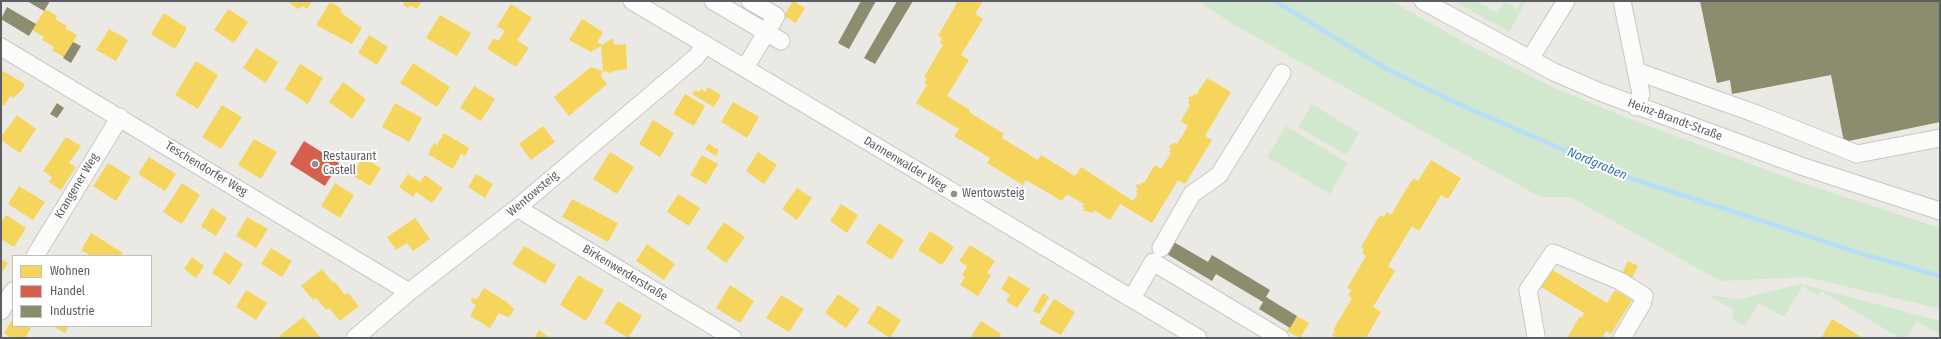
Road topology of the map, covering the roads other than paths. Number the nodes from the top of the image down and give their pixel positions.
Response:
1 (632, 1) edge
2 (713, 1) edge
3 (750, 1) edge
4 (1423, 1) edge
5 (1566, 1) edge
6 (1622, 1) edge
7 (766, 33) junction
8 (781, 42) dead end
9 (705, 44) junction
10 (1, 47) edge
11 (1530, 59) junction
12 (745, 68) junction
13 (1636, 71) junction
14 (1282, 73) dead end
15 (1636, 106) junction
16 (120, 117) junction
17 (1940, 138) edge
18 (517, 208) junction
19 (1940, 211) edge
20 (1162, 248) dead end
21 (35, 255) edge
22 (410, 292) junction
23 (12, 293) edge
24 (1132, 298) junction
25 (1, 311) edge
26 (355, 338) edge
27 (733, 338) edge
28 (1198, 338) edge
29 (1280, 338) edge
30 (1535, 338) edge
31 (1622, 338) edge

1 - 9 street, Dannenwalder Weg
2 - 7 street
3 - 7 street
4 - 11 street, Heinz-Brandt-Straße
5 - 11 street
6 - 13 street
7 - 8 street
7 - 12 street
9 - 12 street, Dannenwalder Weg
9 - 18 street, Wentowsteig
10 - 16 street, Teschendorfer Weg
11 - 15 street, Heinz-Brandt-Straße
12 - 24 street, Dannenwalder Weg
13 - 15 street
13 - 17 street
14 - 20 street
15 - 19 street, Heinz-Brandt-Straße
16 - 21 street, Krangener Weg
16 - 22 street, Teschendorfer Weg
18 - 22 street, Wentowsteig
18 - 27 street, Birkenwerderstraße
22 - 26 street, Wentowsteig
23 - 25 street
24 - 28 street, Dannenwalder Weg
24 - 29 street
30 - 31 street

